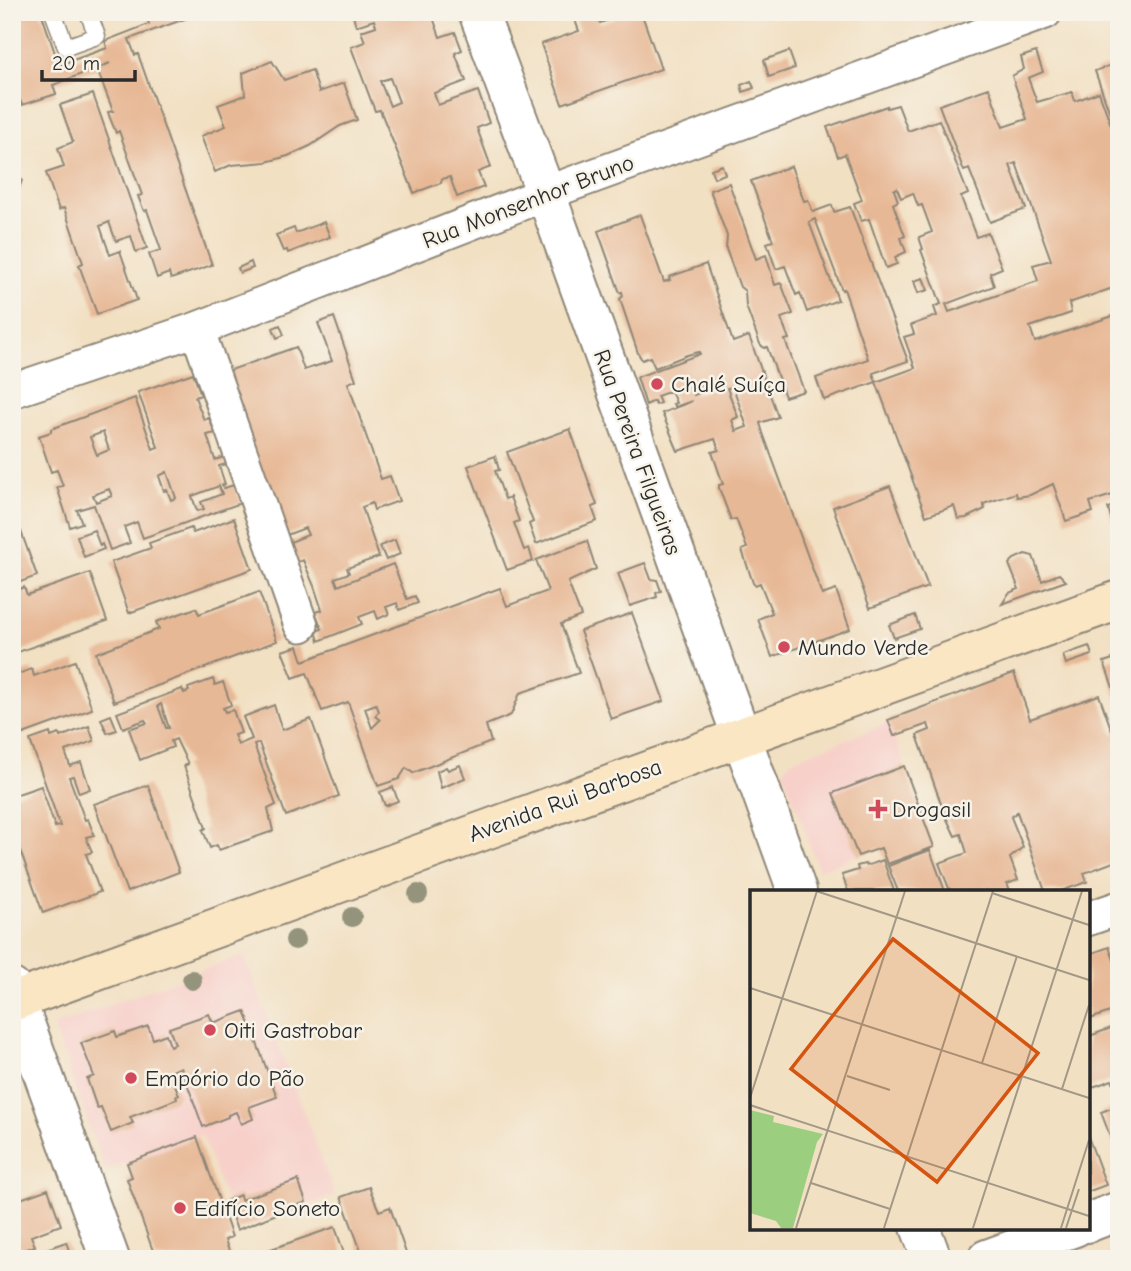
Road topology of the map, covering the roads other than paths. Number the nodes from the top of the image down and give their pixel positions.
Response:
1 (52, 12) edge
2 (88, 12) edge
3 (478, 12) edge
4 (1045, 12) edge
5 (546, 194) junction
6 (197, 329) junction
7 (12, 391) edge
8 (1119, 600) edge
9 (301, 625) dead end
10 (740, 737) junction
11 (797, 890) edge
12 (1119, 908) edge
13 (1089, 918) edge
14 (14, 997) edge
15 (1119, 1212) edge
16 (1089, 1222) edge
17 (921, 1229) edge
18 (1070, 1229) edge
19 (110, 1259) edge
20 (932, 1259) edge
21 (988, 1259) edge

1 - 2 lane
3 - 5 street, Rua Pereira Filgueiras
4 - 5 street, Rua Monsenhor Bruno
5 - 6 street, Rua Monsenhor Bruno
5 - 10 street, Rua Pereira Filgueiras
6 - 7 street, Rua Monsenhor Bruno
6 - 9 street
8 - 10 main road, Avenida Rui Barbosa
10 - 11 street, Rua Pereira Filgueiras
10 - 14 main road, Avenida Rui Barbosa
12 - 13 street
14 - 19 street
15 - 16 street
17 - 20 street
18 - 21 street

